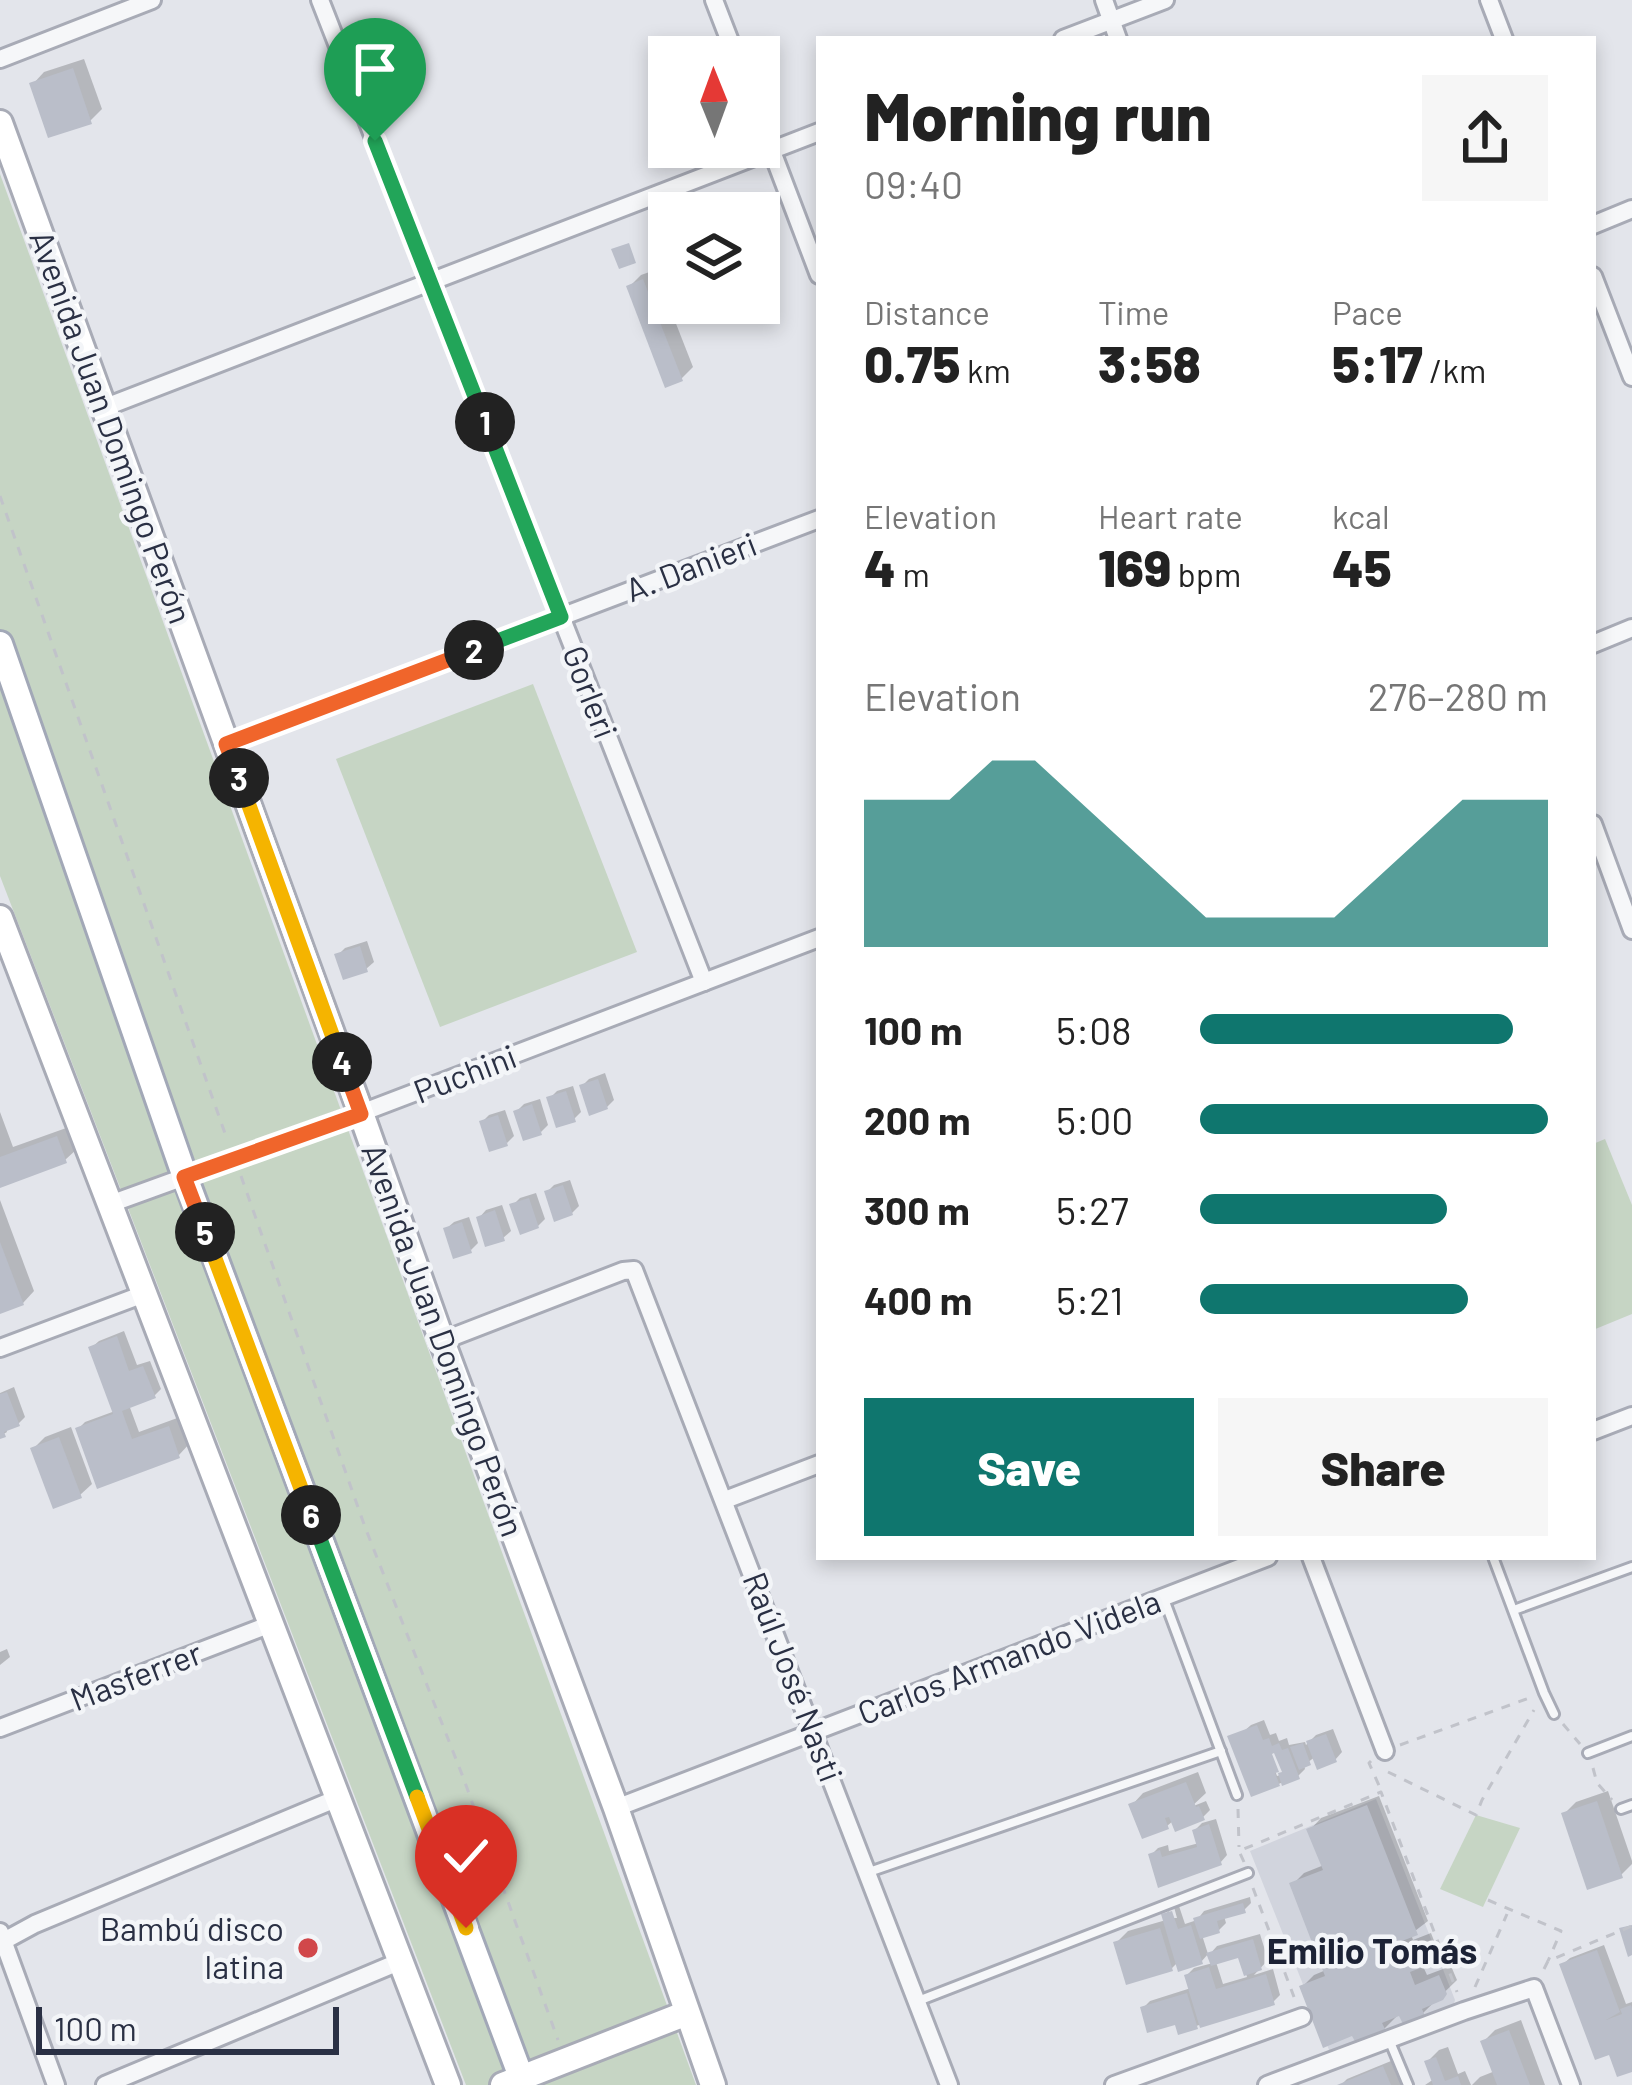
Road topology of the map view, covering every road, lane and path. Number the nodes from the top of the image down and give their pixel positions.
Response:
1 (152, 0) edge
2 (320, 0) edge
3 (714, 0) edge
4 (1103, 0) edge
5 (1165, 0) edge
6 (1489, 0) edge
7 (1111, 21) junction
8 (728, 36) edge
9 (1071, 36) edge
10 (1117, 36) edge
11 (1503, 36) edge
12 (0, 59) edge
13 (0, 122) edge
14 (816, 134) edge
15 (780, 148) edge
16 (728, 168) edge
17 (778, 168) edge
18 (1632, 209) edge
19 (1596, 224) edge
20 (816, 267) edge
21 (430, 282) junction
22 (1596, 284) edge
23 (1632, 377) edge
24 (103, 408) junction
25 (0, 496) edge
26 (816, 520) edge
27 (561, 617) junction
28 (1632, 628) edge
29 (1596, 643) edge
30 (0, 644) edge
31 (226, 744) junction
32 (1596, 832) edge
33 (0, 918) edge
34 (1632, 930) edge
35 (816, 939) edge
36 (7, 955) edge
37 (704, 982) junction
38 (361, 1114) junction
39 (234, 1159) junction
40 (184, 1177) junction
41 (110, 1204) junction
42 (144, 1294) junction
43 (442, 1341) junction
44 (0, 1348) edge
45 (1632, 1416) edge
46 (1596, 1430) edge
47 (816, 1465) edge
48 (725, 1500) junction
49 (1260, 1560) edge
50 (1312, 1560) edge
51 (1494, 1560) edge
52 (1632, 1568) edge
53 (1163, 1598) junction
54 (1514, 1610) junction
55 (271, 1624) junction
56 (1544, 1693) junction
57 (1554, 1714) joint
58 (0, 1728) edge
59 (814, 1732) junction
60 (1632, 1736) edge
61 (1221, 1751) junction
62 (1385, 1751) junction
63 (1588, 1754) junction
64 (1390, 1773) dead end
65 (1381, 1792) junction
66 (1238, 1795) joint
67 (338, 1798) junction
68 (1632, 1805) edge
69 (616, 1808) junction
70 (1621, 1809) joint
71 (1239, 1850) junction
72 (867, 1872) junction
73 (1248, 1873) junction
74 (1488, 1900) dead end
75 (1508, 1910) junction
76 (1632, 1926) edge
77 (1, 1939) edge
78 (1548, 1960) junction
79 (401, 1961) junction
80 (1534, 1988) junction
81 (916, 2001) junction
82 (1464, 2011) junction
83 (687, 2013) junction
84 (1302, 2017) joint
85 (1390, 2040) junction
86 (566, 2061) junction
87 (516, 2083) edge
88 (56, 2085) edge
89 (105, 2085) edge
90 (448, 2085) edge
91 (712, 2085) edge
92 (949, 2085) edge
93 (1114, 2085) edge
94 (1267, 2085) edge
95 (1408, 2085) edge
96 (1571, 2085) edge

1 - 12 street
2 - 21 street, Gorleri
3 - 8 street
4 - 7 street
5 - 7 street
6 - 11 street
7 - 9 street
7 - 10 street
13 - 24 main road, Avenida Juan Domingo Perón
14 - 15 street
16 - 21 street
17 - 20 street
18 - 19 street
21 - 24 street
21 - 27 street, Gorleri
22 - 23 street
24 - 31 main road, Avenida Juan Domingo Perón
25 - 39 path
26 - 27 street, A. Danieri
27 - 31 street, A. Danieri
27 - 37 street, Gorleri
28 - 29 street
30 - 40 main road
31 - 38 main road, Avenida Juan Domingo Perón
32 - 34 street
33 - 36 main road
35 - 37 street, Puchini
36 - 41 main road
37 - 38 street, Puchini
38 - 39 street, Puchini
38 - 43 main road, Avenida Juan Domingo Perón
39 - 40 street, Puchini
39 - 86 path
40 - 41 street, Puchini
40 - 87 main road
41 - 42 main road
42 - 44 street
42 - 55 main road
43 - 48 street, Raúl José Nasti
43 - 69 main road, Avenida Juan Domingo Perón
45 - 46 street
47 - 48 street
48 - 59 street, Raúl José Nasti
49 - 53 street, Carlos Armando Videla
50 - 62 street
51 - 54 lane
52 - 54 lane
53 - 59 street, Carlos Armando Videla
53 - 61 lane
54 - 56 lane
55 - 58 street, Masferrer
55 - 67 main road
56 - 57 lane
56 - 62 path
56 - 64 path
57 - 63 path
59 - 69 street, Carlos Armando Videla
59 - 72 street, Raúl José Nasti
60 - 63 lane
61 - 66 lane
61 - 72 lane
62 - 65 path
63 - 70 path
65 - 71 path
65 - 82 path
66 - 71 path
67 - 77 street
67 - 79 main road
68 - 70 lane
69 - 83 main road, Avenida Juan Domingo Perón
71 - 73 path
72 - 81 street, Raúl José Nasti
73 - 81 lane
73 - 84 path
74 - 75 path
75 - 78 path
75 - 82 path
76 - 78 path
77 - 88 street
78 - 80 path
79 - 89 street
79 - 90 main road
80 - 82 street
80 - 96 street
81 - 92 street, Raúl José Nasti
82 - 85 street
83 - 86 main road
83 - 91 main road, Avenida Juan Domingo Perón
84 - 93 street
85 - 94 street
85 - 95 lane
86 - 87 main road

